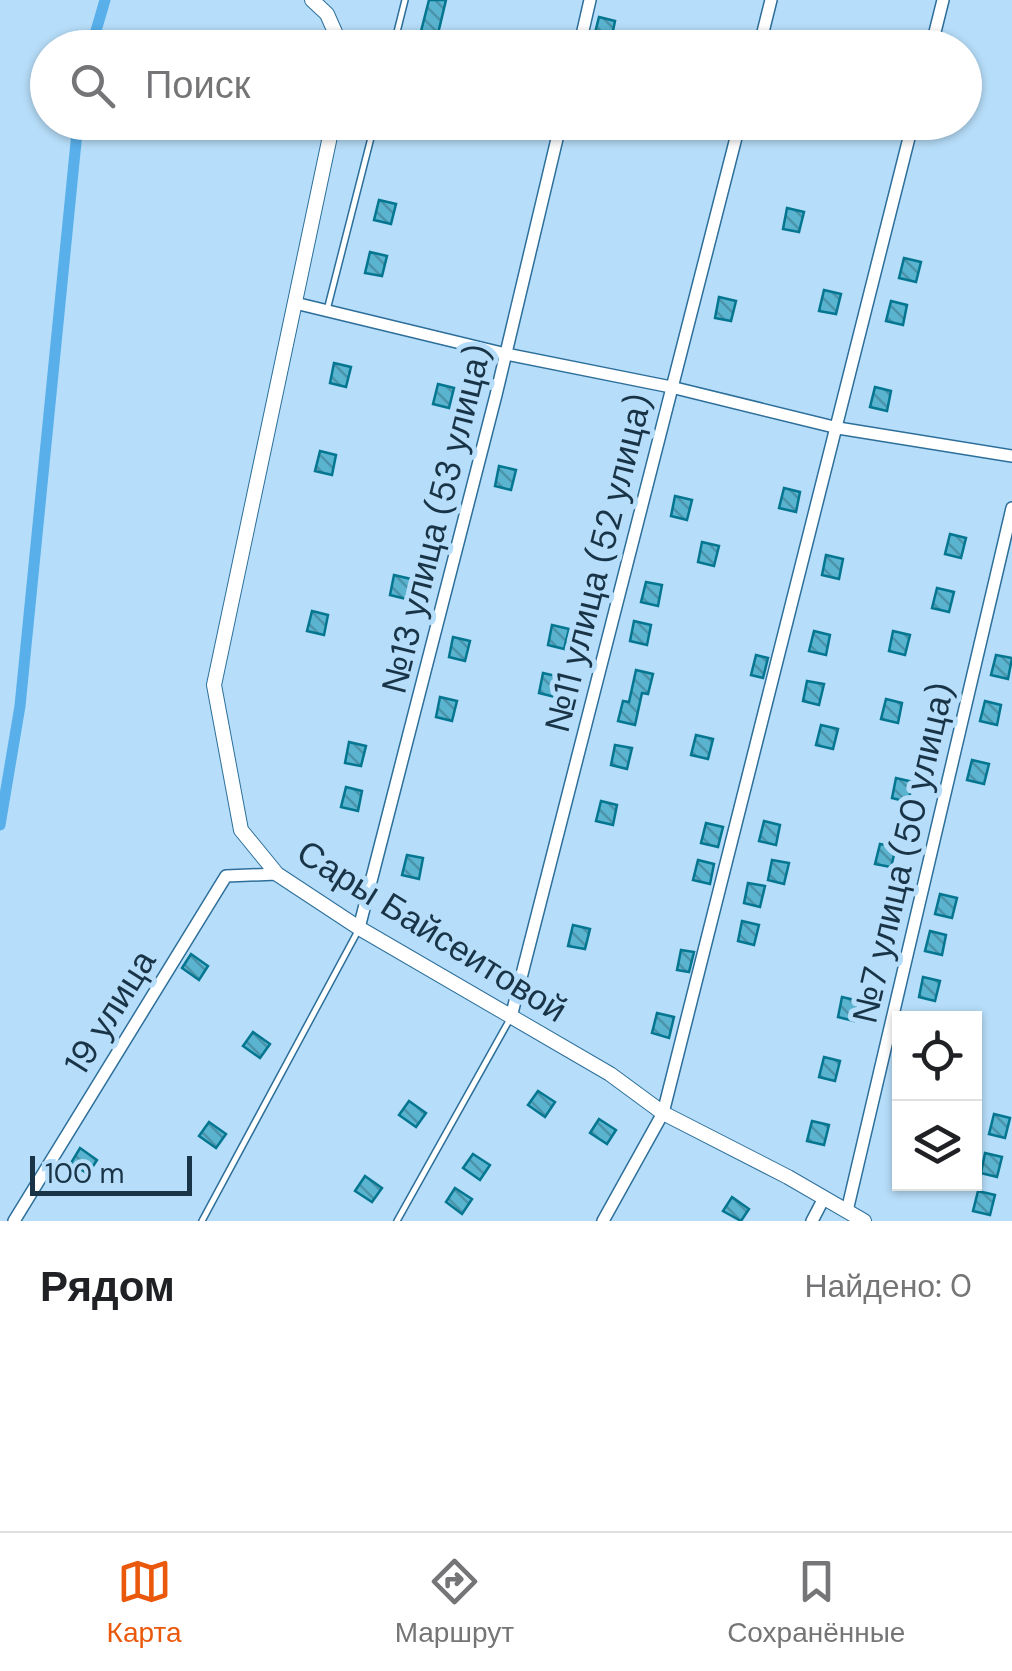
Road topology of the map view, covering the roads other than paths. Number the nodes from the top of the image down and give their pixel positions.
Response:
1 (312, 0) edge
2 (405, 0) edge
3 (590, 0) edge
4 (771, 0) edge
5 (943, 0) edge
6 (334, 30) edge
7 (398, 30) edge
8 (583, 30) edge
9 (764, 30) edge
10 (936, 30) edge
11 (329, 140) edge
12 (370, 140) edge
13 (557, 140) edge
14 (735, 140) edge
15 (909, 140) edge
16 (295, 303) junction
17 (328, 310) junction
18 (506, 354) junction
19 (671, 388) junction
20 (838, 428) junction
21 (1012, 456) edge
22 (1012, 508) edge
23 (277, 874) junction
24 (359, 928) junction
25 (511, 1017) junction
26 (662, 1113) junction
27 (824, 1198) junction
28 (848, 1211) junction
29 (14, 1221) edge
30 (202, 1221) edge
31 (397, 1221) edge
32 (603, 1221) edge
33 (812, 1221) edge
34 (864, 1221) edge

1 - 6 street
2 - 7 lane
3 - 8 street
4 - 9 street
5 - 10 street
11 - 16 street, Сары Байсеитовой
12 - 17 lane
13 - 18 street, №13 улица (53 улица)
14 - 19 street, №11 улица (52 улица)
15 - 20 street
16 - 17 street
16 - 23 street, Сары Байсеитовой
17 - 18 street
18 - 19 street
18 - 24 street, №13 улица (53 улица)
19 - 20 street
19 - 25 street, №11 улица (52 улица)
20 - 21 street
20 - 26 street
22 - 28 street, №7 улица (50 улица)
23 - 24 street, Сары Байсеитовой
23 - 29 street, 19 улица
24 - 25 street, Сары Байсеитовой
24 - 30 lane
25 - 26 street, Сары Байсеитовой
25 - 31 lane
26 - 27 street, Сары Байсеитовой
26 - 32 street
27 - 28 street, Сары Байсеитовой
27 - 33 street
28 - 34 street, Сары Байсеитовой

